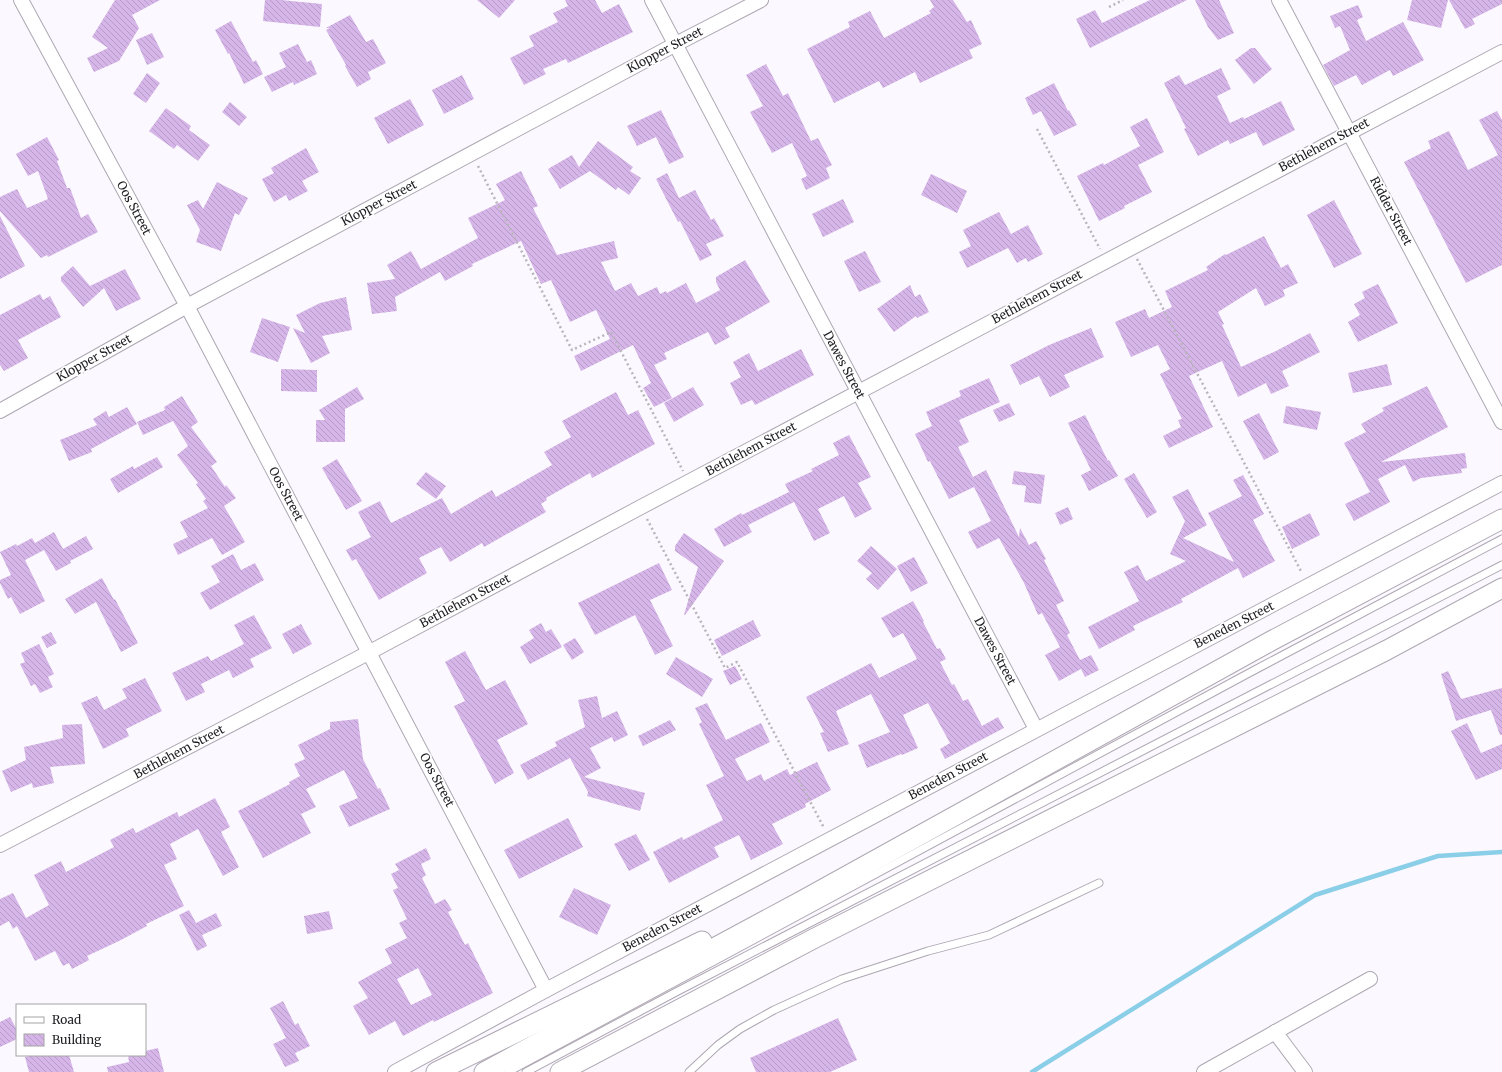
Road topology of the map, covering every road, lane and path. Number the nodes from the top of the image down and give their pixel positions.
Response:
1 (21, 0) edge
2 (652, 0) edge
3 (761, 0) edge
4 (1123, 0) edge
5 (1279, 0) edge
6 (1109, 7) dead end
7 (676, 44) junction
8 (1502, 52) edge
9 (1037, 129) dead end
10 (1349, 132) junction
11 (471, 153) junction
12 (1131, 247) junction
13 (1106, 260) junction
14 (187, 306) junction
15 (858, 392) junction
16 (0, 411) edge
17 (1502, 422) edge
18 (688, 482) junction
19 (1502, 483) edge
20 (641, 507) junction
21 (1502, 519) edge
22 (1502, 539) edge
23 (1502, 565) edge
24 (1309, 586) junction
25 (1502, 588) edge
26 (370, 652) junction
27 (1036, 729) junction
28 (830, 839) junction
29 (0, 845) edge
30 (1099, 883) dead end
31 (803, 900) junction
32 (1370, 979) dead end
33 (546, 990) junction
34 (1275, 1032) junction
35 (395, 1072) edge
36 (436, 1072) edge
37 (484, 1072) edge
38 (508, 1072) edge
39 (526, 1072) edge
40 (560, 1072) edge
41 (689, 1072) edge
42 (1204, 1072) edge
43 (1306, 1072) edge

1 - 14 street, Oos Street
2 - 7 street, Dawes Street
3 - 7 street, Klopper Street
4 - 6 path
5 - 10 street, Ridder Street
7 - 11 street, Klopper Street
7 - 15 street, Dawes Street
8 - 10 street, Bethlehem Street
9 - 13 path
10 - 12 street, Bethlehem Street
10 - 17 street, Ridder Street
11 - 14 street, Klopper Street
11 - 18 path
12 - 13 street, Bethlehem Street
12 - 24 path
13 - 15 street, Bethlehem Street
14 - 16 street, Klopper Street
14 - 26 street, Oos Street
15 - 18 street, Bethlehem Street
15 - 27 street, Dawes Street
18 - 20 street, Bethlehem Street
19 - 24 street, Beneden Street
20 - 26 street, Bethlehem Street
20 - 28 path
21 - 31 main road
22 - 38 lane
23 - 39 lane
24 - 27 street, Beneden Street
25 - 40 main road
26 - 29 street, Bethlehem Street
26 - 33 street, Oos Street
27 - 28 street, Beneden Street
28 - 33 street, Beneden Street
30 - 41 lane
31 - 36 main road
31 - 37 main road
32 - 34 street
33 - 35 street, Beneden Street
34 - 42 street
34 - 43 street

